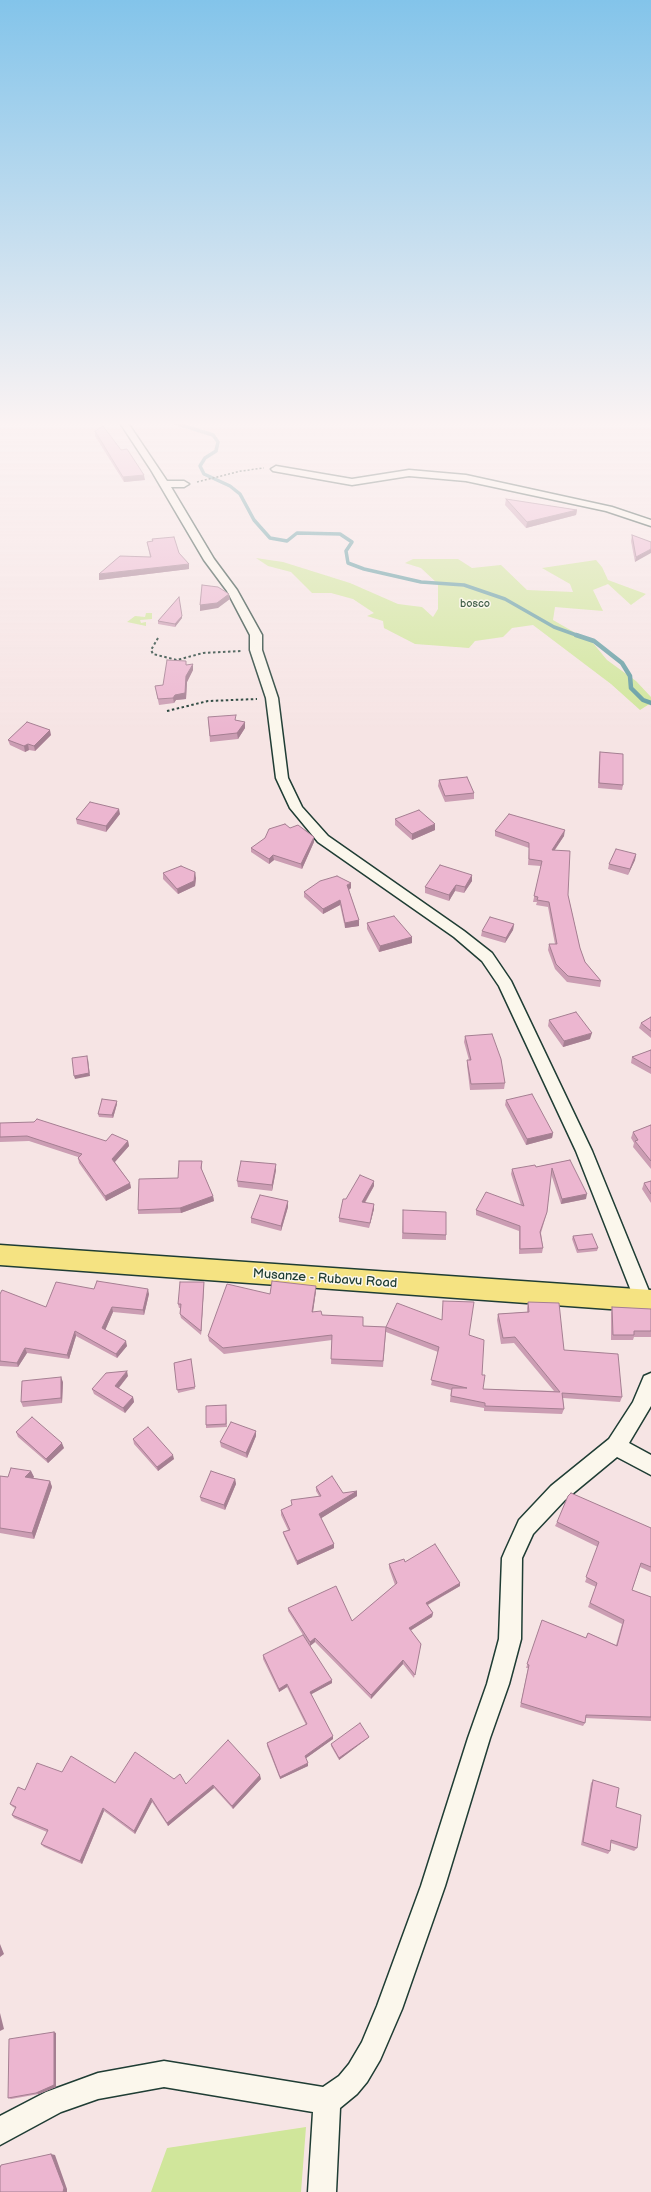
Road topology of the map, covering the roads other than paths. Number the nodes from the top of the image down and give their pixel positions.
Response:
1 (189, 525) edge
2 (0, 1255) edge
3 (649, 1303) edge
4 (651, 1382) edge
5 (616, 1446) junction
6 (651, 1466) edge
7 (327, 2101) junction
8 (0, 2130) edge
9 (322, 2192) edge

1 - 3 street
2 - 3 highway, Musanze - Rubavu Road
4 - 5 street
5 - 6 street
5 - 7 street
7 - 8 street
7 - 9 street

